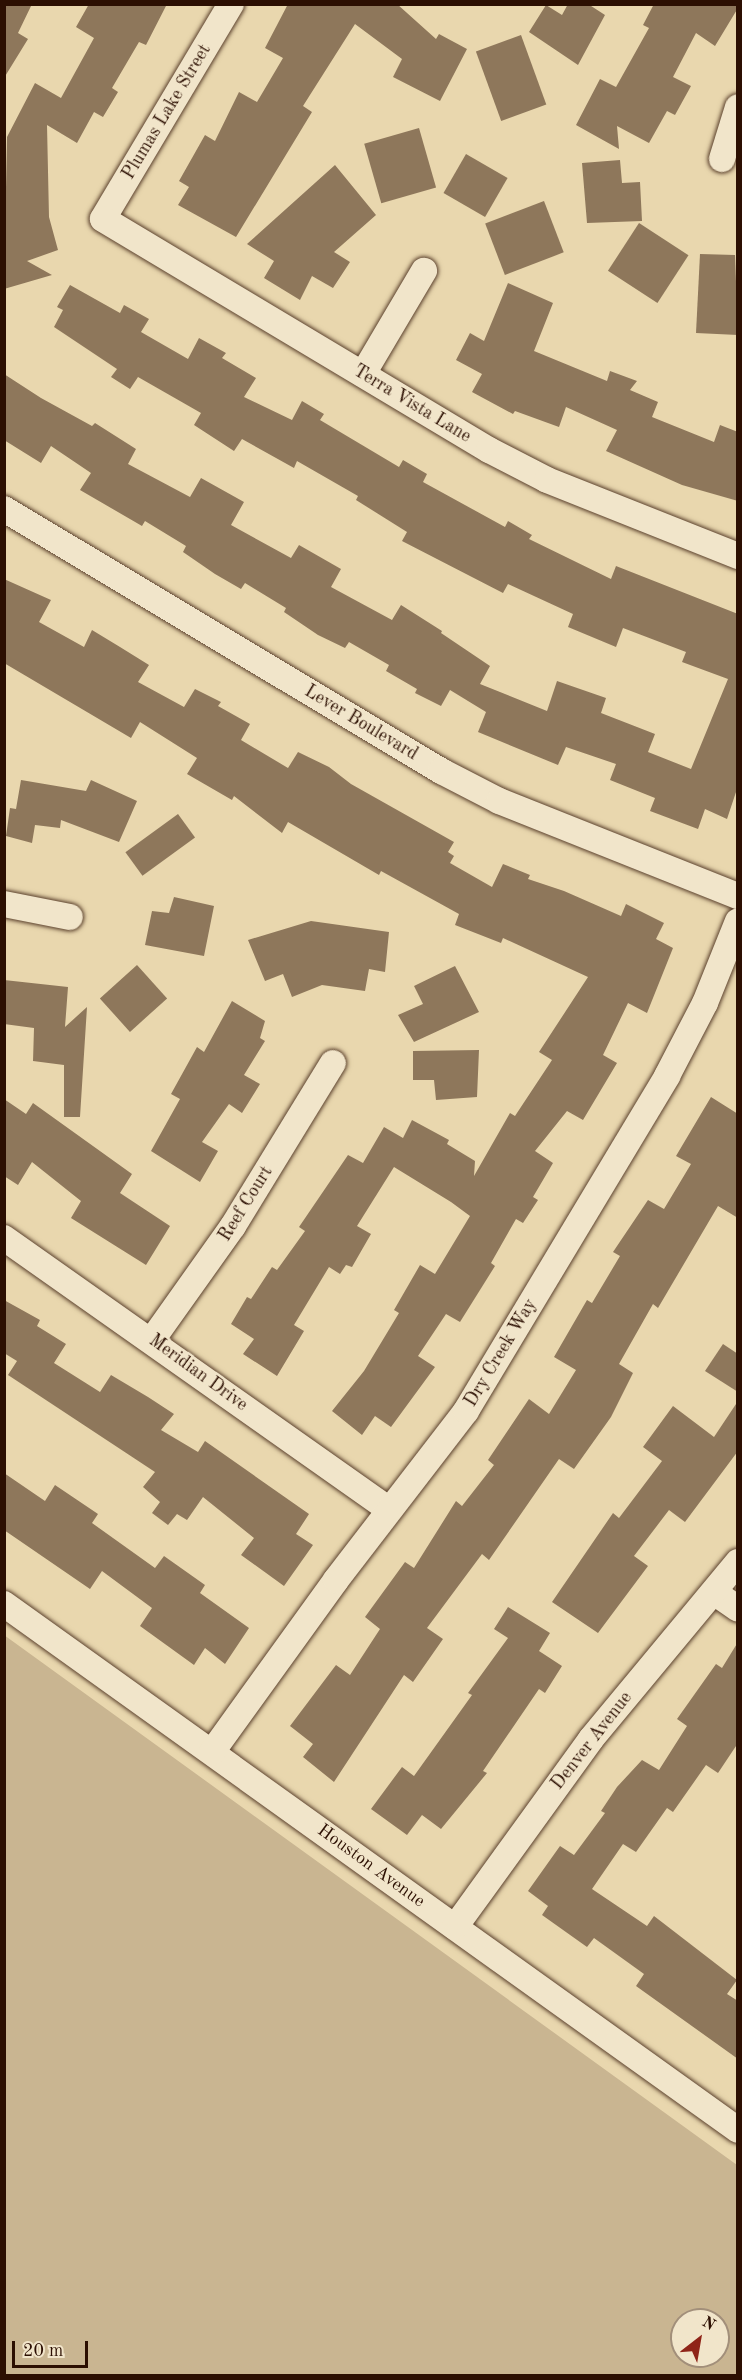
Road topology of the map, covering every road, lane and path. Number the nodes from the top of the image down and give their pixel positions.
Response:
1 (231, 4) edge
2 (738, 107) edge
3 (722, 159) dead end
4 (103, 219) joint
5 (424, 271) dead end
6 (363, 374) junction
7 (4, 509) edge
8 (738, 556) edge
9 (738, 896) edge
10 (4, 904) edge
11 (70, 917) dead end
12 (738, 921) edge
13 (333, 1063) dead end
14 (4, 1238) edge
15 (152, 1340) junction
16 (390, 1510) junction
17 (738, 1562) edge
18 (714, 1592) junction
19 (4, 1604) edge
20 (738, 1609) edge
21 (212, 1752) junction
22 (455, 1927) junction
23 (738, 2130) edge

1 - 4 street, Plumas Lake Street
2 - 3 street
4 - 6 street, Terra Vista Lane
5 - 6 street
6 - 8 street, Terra Vista Lane
7 - 9 street, Lever Boulevard
10 - 11 street
12 - 16 street, Dry Creek Way
13 - 15 street, Reef Court
14 - 15 street, Meridian Drive
15 - 16 street, Meridian Drive
16 - 21 street, Dry Creek Way
17 - 18 street, Denver Avenue
18 - 20 street
18 - 22 street, Denver Avenue
19 - 21 street, Houston Avenue
21 - 22 street, Houston Avenue
22 - 23 street, Houston Avenue

